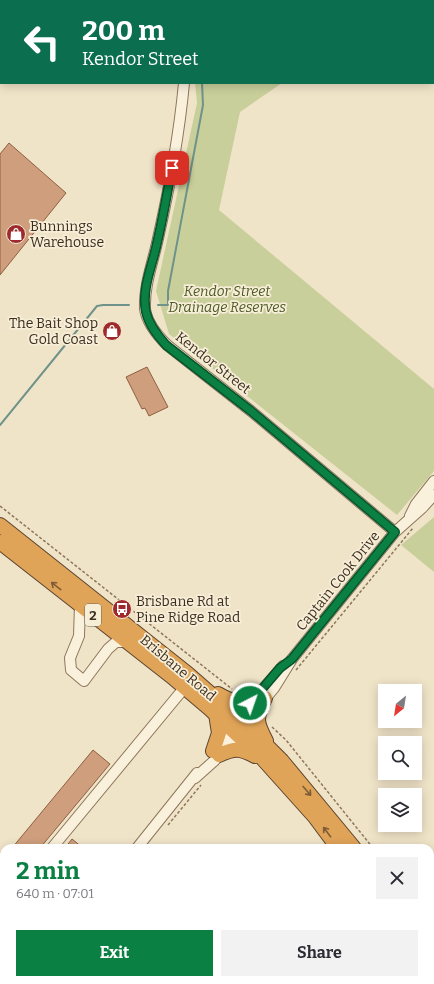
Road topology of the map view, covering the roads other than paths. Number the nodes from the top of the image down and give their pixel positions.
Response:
1 (184, 84) edge
2 (434, 481) edge
3 (434, 494) edge
4 (410, 524) junction
5 (0, 525) edge
6 (395, 532) junction
7 (0, 542) edge
8 (80, 605) junction
9 (127, 642) junction
10 (198, 683) junction
11 (185, 687) junction
12 (262, 696) junction
13 (216, 714) junction
14 (238, 726) junction
15 (216, 753) junction
16 (266, 754) junction
17 (55, 844) edge
18 (140, 844) edge
19 (335, 844) edge
20 (351, 844) edge

1 - 6 street, Kendor Street
2 - 4 street, Captain Cook Drive
3 - 4 street, Captain Cook Drive
4 - 6 street, Captain Cook Drive
5 - 10 highway, Brisbane Road / 2
6 - 12 street, Captain Cook Drive
8 -> 7 highway, Brisbane Road / 2
8 - 9 highway, Brisbane Road / 2
8 - 9 street
9 - 11 highway, Brisbane Road / 2
10 - 12 highway
10 - 14 highway, Brisbane Road / 2
11 - 13 highway, Brisbane Road / 2
11 - 17 street
12 - 14 street, Captain Cook Drive
12 - 16 highway
13 - 14 highway, Brisbane Road / 2
13 - 15 highway
14 - 15 street, Captain Cook Drive
14 - 16 highway, Brisbane Road / 2
15 - 16 highway
15 - 18 street, Captain Cook Drive
19 -> 16 highway, Brisbane Road / 2
16 -> 20 highway, Brisbane Road / 2

